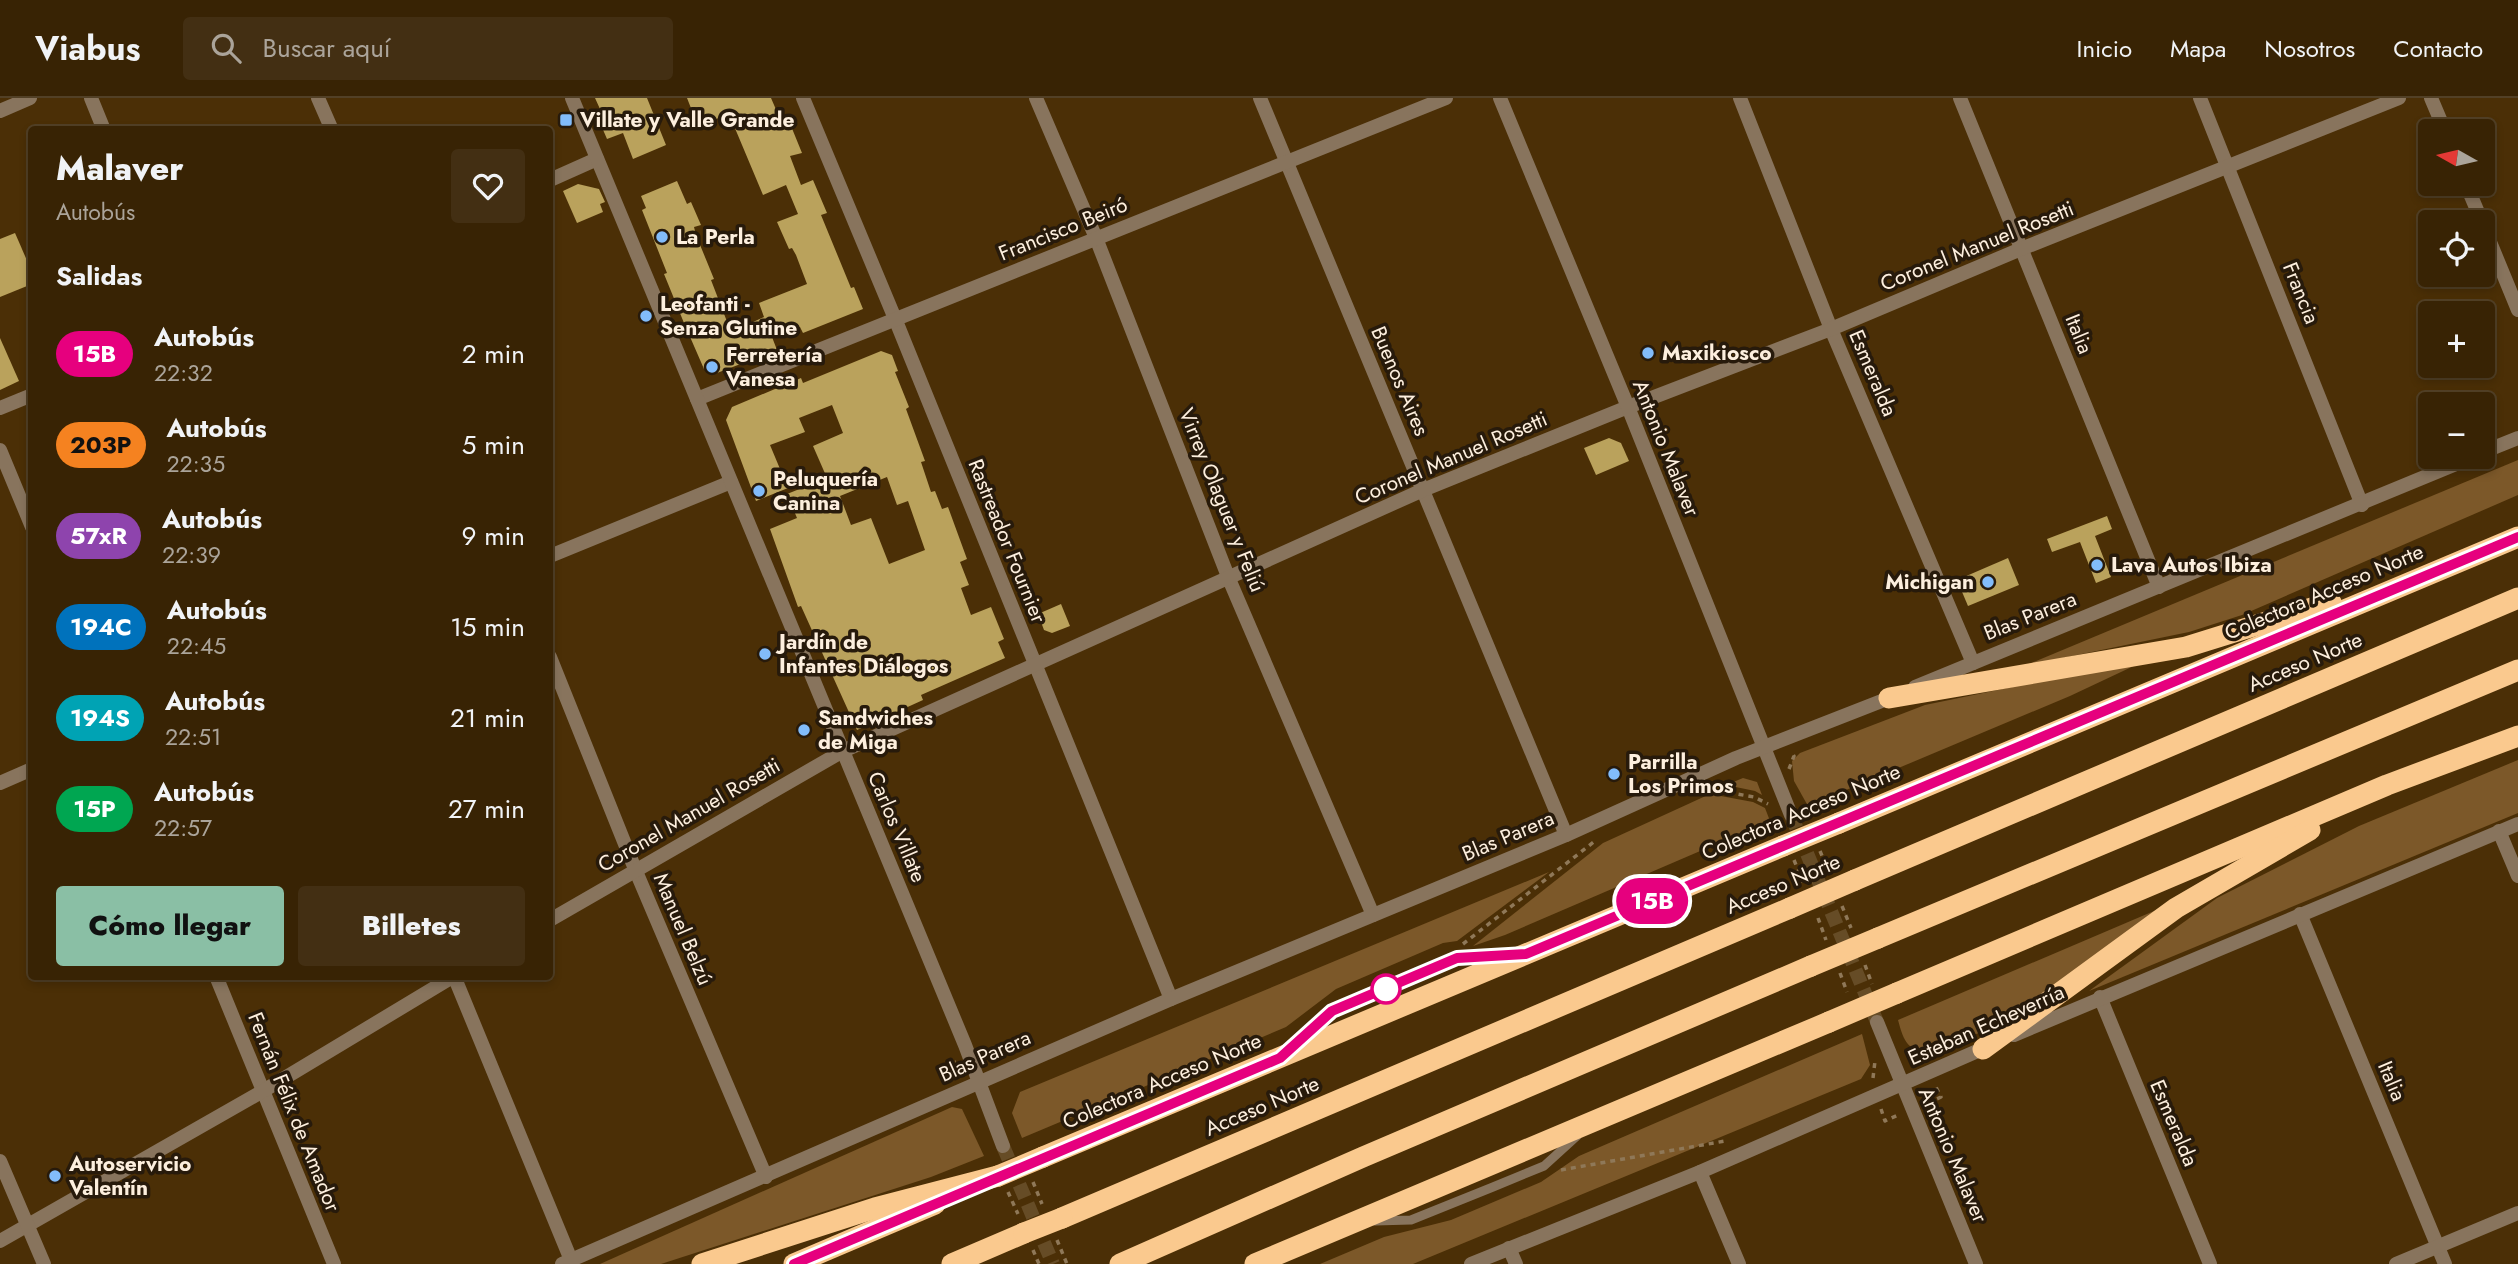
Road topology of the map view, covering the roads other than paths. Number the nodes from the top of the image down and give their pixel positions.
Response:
1 (30, 98) edge
2 (91, 98) edge
3 (318, 98) edge
4 (572, 98) edge
5 (803, 98) edge
6 (1037, 98) edge
7 (1260, 98) edge
8 (1446, 98) edge
9 (1500, 98) edge
10 (1740, 98) edge
11 (1960, 98) edge
12 (2200, 98) edge
13 (2399, 98) edge
14 (2431, 98) edge
15 (0, 111) edge
16 (2440, 119) edge
17 (102, 126) edge
18 (330, 126) edge
19 (597, 159) junction
20 (1286, 161) junction
21 (2228, 167) junction
22 (553, 179) edge
23 (1096, 238) junction
24 (2021, 249) junction
25 (2495, 253) edge
26 (2518, 310) edge
27 (896, 321) junction
28 (1831, 329) junction
29 (28, 397) edge
30 (697, 399) junction
31 (1628, 407) junction
32 (0, 408) edge
33 (2518, 438) edge
34 (2495, 448) edge
35 (0, 450) edge
36 (2445, 469) edge
37 (731, 482) junction
38 (1423, 490) junction
39 (2362, 505) junction
40 (28, 517) edge
41 (2518, 537) edge
42 (553, 555) edge
43 (2446, 566) junction
44 (1229, 579) junction
45 (2159, 587) junction
46 (2518, 598) edge
47 (1973, 663) junction
48 (553, 664) edge
49 (1034, 665) junction
50 (2518, 670) edge
51 (1889, 698) junction
52 (2518, 736) edge
53 (1763, 747) junction
54 (842, 751) junction
55 (28, 771) edge
56 (0, 783) edge
57 (2387, 785) junction
58 (1791, 815) tunnel mouth
59 (2518, 824) edge
60 (2499, 831) junction
61 (1566, 835) junction
62 (635, 869) junction
63 (2518, 876) edge
64 (2300, 914) junction
65 (1373, 915) junction
66 (553, 918) edge
67 (218, 980) edge
68 (447, 980) edge
69 (456, 980) edge
70 (2100, 997) junction
71 (1171, 999) junction
72 (1877, 1022) tunnel mouth
73 (1983, 1049) junction
74 (979, 1081) junction
75 (1902, 1085) junction
76 (263, 1091) junction
77 (1003, 1146) tunnel mouth
78 (0, 1161) edge
79 (1700, 1172) junction
80 (766, 1177) junction
81 (998, 1177) junction
82 (2518, 1213) edge
83 (28, 1226) junction
84 (0, 1241) edge
85 (2438, 1247) junction
86 (1509, 1248) junction
87 (567, 1262) edge
88 (44, 1264) edge
89 (334, 1264) edge
90 (702, 1264) edge
91 (794, 1264) edge
92 (952, 1264) edge
93 (1120, 1264) edge
94 (1255, 1264) edge
95 (1471, 1264) edge
96 (1516, 1264) edge
97 (1740, 1264) edge
98 (1976, 1264) edge
99 (2210, 1264) edge
100 (2396, 1264) edge
101 (2445, 1264) edge

1 - 15 street
2 - 17 street
3 - 18 street
4 - 19 street, Carlos Villate
5 - 27 street, Rastreador Fournier
6 - 23 street, Virrey Olaguer y Feliú
7 - 20 street, Buenos Aires
8 - 20 street, Francisco Beiró
9 - 31 street, Antonio Malaver
10 - 28 street, Esmeralda
11 - 24 street, Italia
12 - 21 street, Francia
13 - 21 street, Coronel Manuel Rosetti
14 - 16 street
19 - 22 street
19 - 30 street, Carlos Villate
20 - 23 street, Francisco Beiró
20 - 38 street, Buenos Aires
21 - 24 street, Coronel Manuel Rosetti
21 - 39 street, Francia
23 - 27 street, Francisco Beiró
23 - 44 street, Virrey Olaguer y Feliú
24 - 28 street, Coronel Manuel Rosetti
24 - 45 street, Italia
25 - 26 street
27 - 30 street, Francisco Beiró
27 - 49 street, Rastreador Fournier
28 - 31 street, Coronel Manuel Rosetti
28 - 47 street, Esmeralda
29 - 32 street
30 - 37 street, Carlos Villate
31 - 38 street, Coronel Manuel Rosetti
31 - 53 street, Antonio Malaver
33 - 34 street
35 - 40 street
36 - 39 street, Blas Parera
37 - 42 street
37 - 54 street, Carlos Villate
38 - 44 street, Coronel Manuel Rosetti
38 - 61 street, Buenos Aires
39 - 45 street, Blas Parera
41 - 43 highway, Colectora Acceso Norte
43 - 51 highway
43 - 81 highway, Colectora Acceso Norte, bridge
44 - 49 street, Coronel Manuel Rosetti
44 - 65 street, Virrey Olaguer y Feliú
45 - 47 street, Blas Parera
46 - 92 highway, Acceso Norte, bridge
47 - 51 street, Blas Parera
48 - 62 street, Manuel Belzú
49 - 54 street, Coronel Manuel Rosetti
49 - 71 street, Rastreador Fournier
50 - 93 highway, bridge
51 - 53 street, Blas Parera
52 - 57 highway
53 - 58 street, Antonio Malaver
53 - 61 street, Blas Parera
54 - 62 street, Coronel Manuel Rosetti
54 - 74 street, Carlos Villate
55 - 56 street
57 - 73 highway
57 - 94 highway, bridge
59 - 60 street, Esteban Echeverría
60 - 63 street
60 - 64 street, Esteban Echeverría
61 - 65 street, Blas Parera
62 - 66 street, Coronel Manuel Rosetti
62 - 80 street, Manuel Belzú
64 - 70 street, Esteban Echeverría
64 - 85 street, Italia
65 - 71 street, Blas Parera
67 - 76 street, Fernán Félix de Amador
68 - 76 street
69 - 87 street
70 - 73 street, Esteban Echeverría
70 - 99 street, Esmeralda
71 - 74 street, Blas Parera
72 - 75 street, Antonio Malaver
73 - 75 street, Esteban Echeverría
74 - 77 street, Carlos Villate
74 - 80 street, Blas Parera
75 - 79 street, Esteban Echeverría
75 - 98 street, Antonio Malaver
76 - 83 street
76 - 89 street, Fernán Félix de Amador
78 - 83 street
79 - 86 street, Esteban Echeverría
79 - 97 street
80 - 87 street, Blas Parera
81 - 90 highway
81 - 91 highway, Colectora Acceso Norte
82 - 85 street
83 - 84 street
83 - 88 street
85 - 100 street
85 - 101 street, Italia
86 - 95 street, Esteban Echeverría
86 - 96 street

